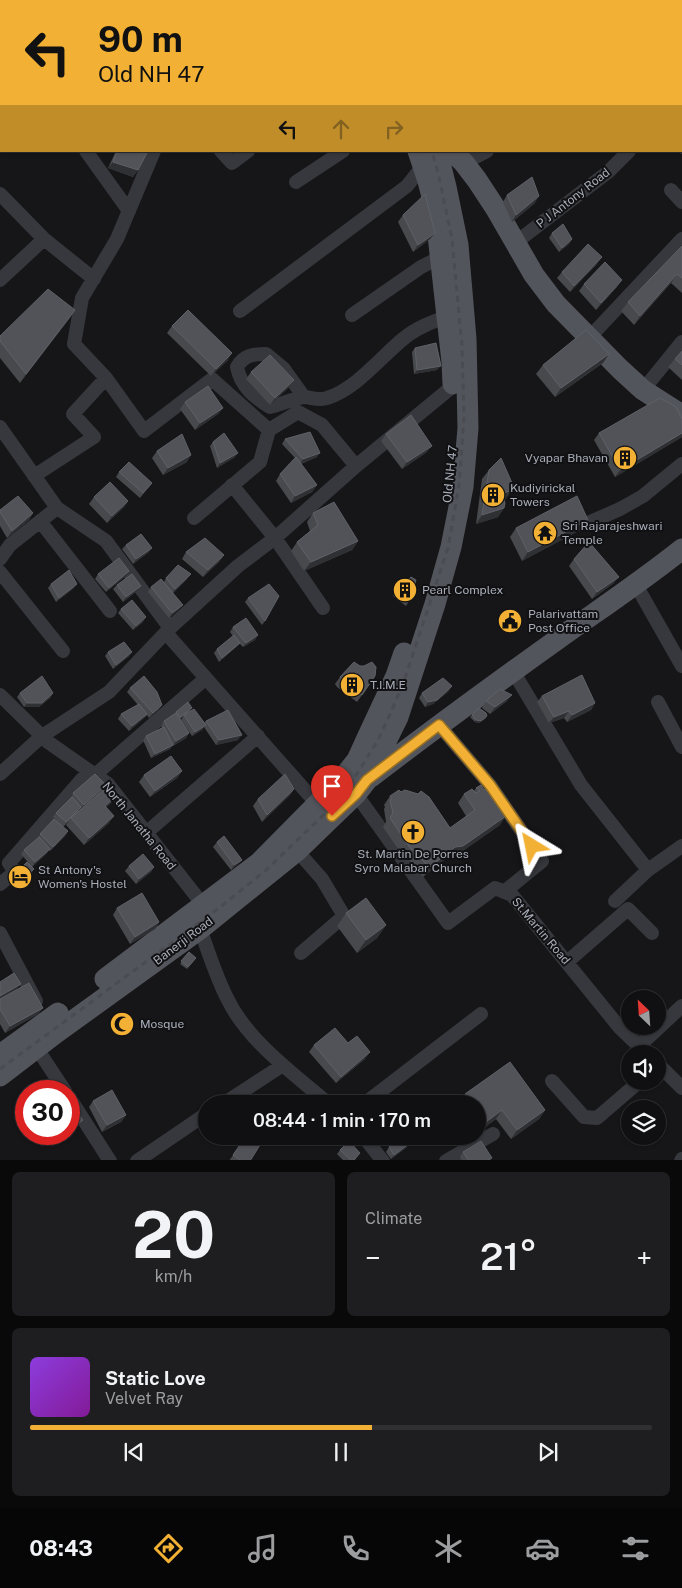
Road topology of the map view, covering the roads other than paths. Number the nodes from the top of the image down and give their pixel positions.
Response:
1 (87, 152) edge
2 (154, 152) edge
3 (221, 152) edge
4 (247, 152) edge
5 (341, 152) edge
6 (436, 152) edge
7 (481, 152) edge
8 (628, 152) edge
9 (458, 157) edge
10 (420, 159) edge
11 (296, 182) dead end
12 (670, 190) dead end
13 (0, 194) edge
14 (682, 202) edge
15 (129, 210) junction
16 (44, 239) junction
17 (682, 239) edge
18 (515, 243) junction
19 (441, 258) junction
20 (94, 279) junction
21 (0, 280) edge
22 (240, 311) dead end
23 (352, 315) dead end
24 (448, 316) junction
25 (589, 338) junction
26 (682, 342) edge
27 (106, 378) junction
28 (453, 386) junction
29 (643, 390) junction
30 (304, 397) junction
31 (682, 416) edge
32 (0, 427) edge
33 (269, 430) junction
34 (682, 464) edge
35 (356, 466) junction
36 (34, 476) junction
37 (232, 485) junction
38 (57, 508) junction
39 (194, 518) dead end
40 (40, 521) junction
41 (588, 523) edge
42 (276, 538) junction
43 (682, 549) edge
44 (0, 559) edge
45 (0, 572) edge
46 (636, 585) junction
47 (323, 608) dead end
48 (110, 611) dead end
49 (168, 630) junction
50 (62, 652) dead end
51 (682, 666) edge
52 (513, 671) junction
53 (206, 678) junction
54 (0, 694) edge
55 (658, 702) dead end
56 (439, 725) junction
57 (42, 736) junction
58 (258, 736) junction
59 (682, 747) edge
60 (356, 760) junction
61 (92, 773) junction
62 (0, 774) edge
63 (355, 784) junction
64 (146, 833) junction
65 (291, 844) junction
66 (682, 846) edge
67 (648, 870) junction
68 (0, 884) edge
69 (504, 892) junction
70 (615, 901) dead end
71 (204, 906) junction
72 (200, 929) junction
73 (0, 933) edge
74 (652, 933) dead end
75 (301, 952) dead end
76 (567, 962) junction
77 (682, 1006) edge
78 (481, 1014) dead end
79 (68, 1015) junction
80 (46, 1021) junction
81 (638, 1045) edge
82 (647, 1045) edge
83 (36, 1047) junction
84 (0, 1056) edge
85 (283, 1065) junction
86 (666, 1073) edge
87 (0, 1076) edge
88 (58, 1080) edge
89 (552, 1081) dead end
90 (682, 1088) edge
91 (630, 1090) edge
92 (237, 1095) edge
93 (318, 1095) edge
94 (376, 1095) edge
95 (80, 1114) edge
96 (198, 1119) edge
97 (492, 1134) dead end
98 (370, 1145) edge
99 (110, 1160) edge
100 (137, 1160) edge
101 (383, 1160) edge
102 (446, 1160) edge

1 - 15 street
2 - 15 street
3 - 4 street
5 - 11 street
6 - 63 main road, Old NH 47
7 - 9 street
8 - 18 street, P J Antony Road
9 - 18 main road
10 - 19 main road, Old NH 47
10 - 22 street
12 - 14 street
13 - 16 street
15 - 20 street
16 - 20 street
16 - 21 street
17 - 25 street
18 - 25 main road
19 - 23 street
19 - 24 main road, Old NH 47
20 - 27 street
24 - 28 main road, Old NH 47
24 - 30 street
25 - 29 main road
26 - 29 street
27 - 33 street
27 - 36 street
28 - 35 street
28 - 60 main road, Old NH 47
29 - 31 main road
30 - 30 street
32 - 36 street
33 - 35 street
33 - 37 street
34 - 41 street
35 - 42 street
36 - 38 street
37 - 39 street
37 - 42 street
38 - 40 street
38 - 49 street
40 - 44 street
40 - 48 street
42 - 47 street
42 - 49 street
43 - 46 main road
45 - 50 street
46 - 51 street
46 - 52 main road
49 - 53 street
49 - 57 street
52 - 56 main road
52 - 67 street
53 - 58 street
53 - 61 street
54 - 57 street, North Janatha Road
55 - 59 street
56 - 63 main road
56 - 69 street
57 - 61 street, North Janatha Road
57 - 62 street
58 - 60 street
58 - 64 street
60 - 63 main road, Old NH 47
61 - 64 street, North Janatha Road
61 - 68 street
63 - 65 main road, Banerji Road
63 - 69 street, St.Martin Road
64 - 71 street, North Janatha Road
65 - 71 main road, Banerji Road
65 - 72 main road, Banerji Road
65 - 75 street
66 - 67 street
67 - 70 street
69 - 76 street, St.Martin Road
71 - 79 main road, Banerji Road
72 - 79 main road, Banerji Road
72 - 85 street
73 - 80 street
74 - 76 street
76 - 81 street, St.Martin Road
77 - 82 street
78 - 94 street
79 - 80 main road, Banerji Road
79 - 83 main road, Banerji Road
80 - 84 main road, Banerji Road
83 - 87 main road, Banerji Road
83 - 88 street
85 - 92 street
85 - 93 street
86 - 90 street
89 - 91 street
95 - 99 street
96 - 100 street
97 - 102 street
98 - 101 street

